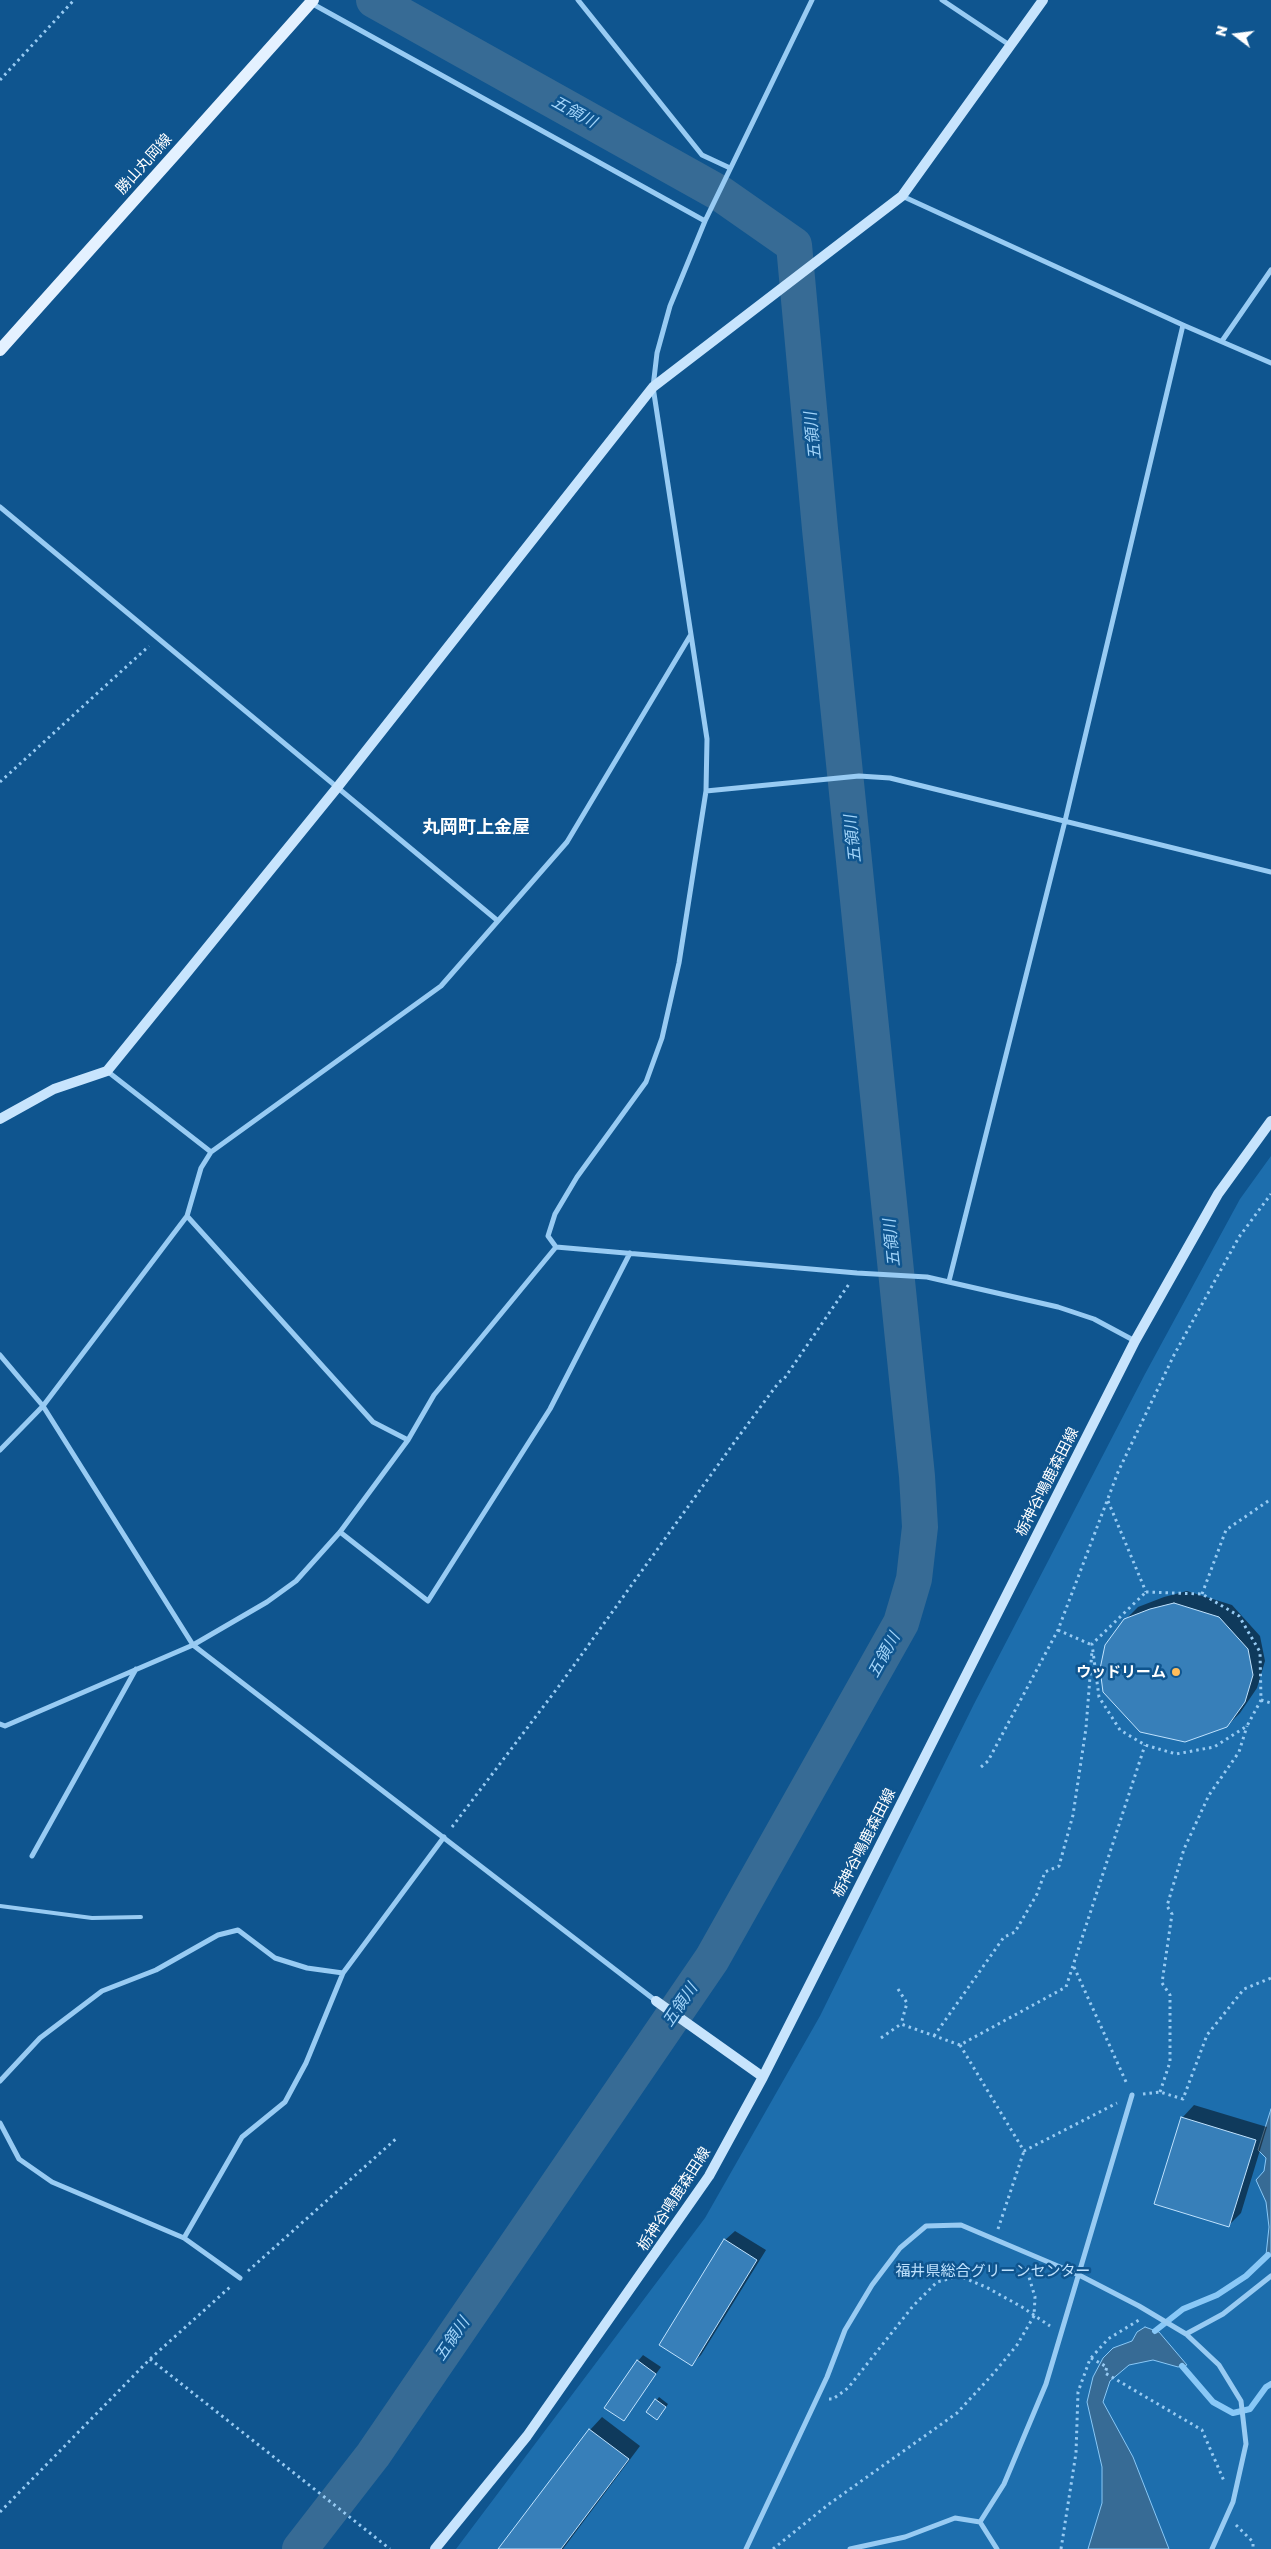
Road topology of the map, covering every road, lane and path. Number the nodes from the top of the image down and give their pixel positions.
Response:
1 (74, 0) edge
2 (578, 0) edge
3 (812, 0) edge
4 (942, 0) edge
5 (1043, 0) edge
6 (312, 1) edge
7 (1011, 46) junction
8 (0, 80) edge
9 (730, 168) junction
10 (902, 196) junction
11 (705, 221) junction
12 (1271, 270) edge
13 (1183, 325) junction
14 (1222, 341) junction
15 (0, 350) edge
16 (1271, 363) edge
17 (653, 387) junction
18 (0, 507) edge
19 (690, 636) junction
20 (157, 639) junction
21 (0, 782) edge
22 (336, 789) junction
23 (706, 791) junction
24 (1065, 821) junction
25 (1271, 872) edge
26 (498, 921) junction
27 (108, 1071) junction
28 (0, 1118) edge
29 (1271, 1120) edge
30 (211, 1152) junction
31 (1271, 1194) edge
32 (187, 1216) junction
33 (556, 1247) junction
34 (630, 1253) junction
35 (857, 1274) junction
36 (949, 1281) junction
37 (1135, 1341) junction
38 (0, 1355) edge
39 (43, 1406) junction
40 (408, 1440) junction
41 (0, 1450) edge
42 (1271, 1499) edge
43 (1108, 1500) junction
44 (340, 1532) junction
45 (1146, 1592) junction
46 (1202, 1594) junction
47 (1058, 1630) junction
48 (1092, 1644) junction
49 (193, 1645) junction
50 (136, 1669) junction
51 (1261, 1700) junction
52 (1271, 1703) edge
53 (0, 1724) edge
54 (8, 1725) junction
55 (1247, 1726) junction
56 (0, 1730) edge
57 (1145, 1745) junction
58 (981, 1767) dead end
59 (444, 1837) junction
60 (32, 1856) dead end
61 (0, 1906) edge
62 (141, 1917) dead end
63 (1073, 1966) junction
64 (343, 1973) junction
65 (1271, 1978) edge
66 (898, 1989) dead end
67 (656, 2001) joint
68 (901, 2024) junction
69 (934, 2036) junction
70 (881, 2038) dead end
71 (960, 2045) junction
72 (763, 2077) junction
73 (0, 2081) edge
74 (1160, 2092) junction
75 (1132, 2095) junction
76 (0, 2123) edge
77 (398, 2137) dead end
78 (1024, 2151) junction
79 (184, 2238) junction
80 (995, 2239) junction
81 (1015, 2248) junction
82 (1078, 2276) junction
83 (1271, 2276) edge
84 (240, 2278) junction
85 (1150, 2313) junction
86 (1034, 2316) junction
87 (1061, 2333) junction
88 (1186, 2334) junction
89 (1091, 2358) junction
90 (150, 2359) junction
91 (816, 2399) junction
92 (1233, 2502) junction
93 (0, 2512) edge
94 (1226, 2516) junction
95 (980, 2522) junction
96 (390, 2549) edge
97 (435, 2549) edge
98 (746, 2549) edge
99 (773, 2549) edge
100 (850, 2549) edge
101 (997, 2549) edge
102 (1061, 2549) edge
103 (1212, 2549) edge
104 (1253, 2549) edge

1 - 8 path
2 - 9 street
3 - 9 street
4 - 7 street
5 - 7 street
6 - 11 street
6 - 15 main road, 勝山丸岡線
7 - 10 street
9 - 11 street
10 - 13 street
10 - 17 street
11 - 17 street
12 - 14 street
13 - 14 street
13 - 24 street
14 - 16 street
17 - 19 street
17 - 22 street
18 - 20 street
19 - 23 street
19 - 26 street
20 - 21 path
20 - 22 street
22 - 26 street
22 - 27 street
23 - 24 street
23 - 33 street
24 - 25 street
24 - 36 street
26 - 30 street
27 - 28 street
27 - 30 street
29 - 37 street, 栃神谷鳴鹿森田線
30 - 32 street
31 - 43 path
32 - 39 street
32 - 40 street
33 - 34 street
33 - 40 street
34 - 35 street
34 - 44 street
35 - 36 street
35 - 59 path
36 - 37 street
37 - 72 street, 栃神谷鳴鹿森田線
38 - 39 street
39 - 41 street
39 - 49 street
40 - 44 street
42 - 46 path
43 - 45 path
43 - 47 path
44 - 49 street
45 - 46 path
45 - 48 path
46 - 51 path
47 - 48 path
47 - 58 path
48 - 57 path
48 - 69 path
49 - 50 street
49 - 59 street
50 - 54 street
50 - 60 street
51 - 52 path
51 - 55 path
53 - 54 street
54 - 56 lane
55 - 57 path
55 - 74 path
57 - 63 path
59 - 64 street
59 - 67 street
61 - 62 lane
63 - 71 path
63 - 75 path
64 - 73 street
64 - 79 street
65 - 74 path
66 - 68 path
67 - 72 street
68 - 69 path
68 - 70 path
69 - 71 path
71 - 78 path
72 - 97 street, 栃神谷鳴鹿森田線
74 - 75 path
75 - 78 path
75 - 82 street
76 - 79 street
77 - 84 path
78 - 80 path
79 - 84 street
80 - 81 street
80 - 91 street
81 - 82 street
81 - 86 path
82 - 85 street
82 - 87 street
83 - 88 street
84 - 90 path
85 - 88 street
85 - 89 path
86 - 87 path
86 - 91 path
86 - 99 path
87 - 95 street
88 - 92 street
89 - 92 path
89 - 102 path
90 - 93 path
90 - 96 path
91 - 98 street
92 - 94 street
94 - 103 street
94 - 104 path
95 - 100 street
95 - 101 street

